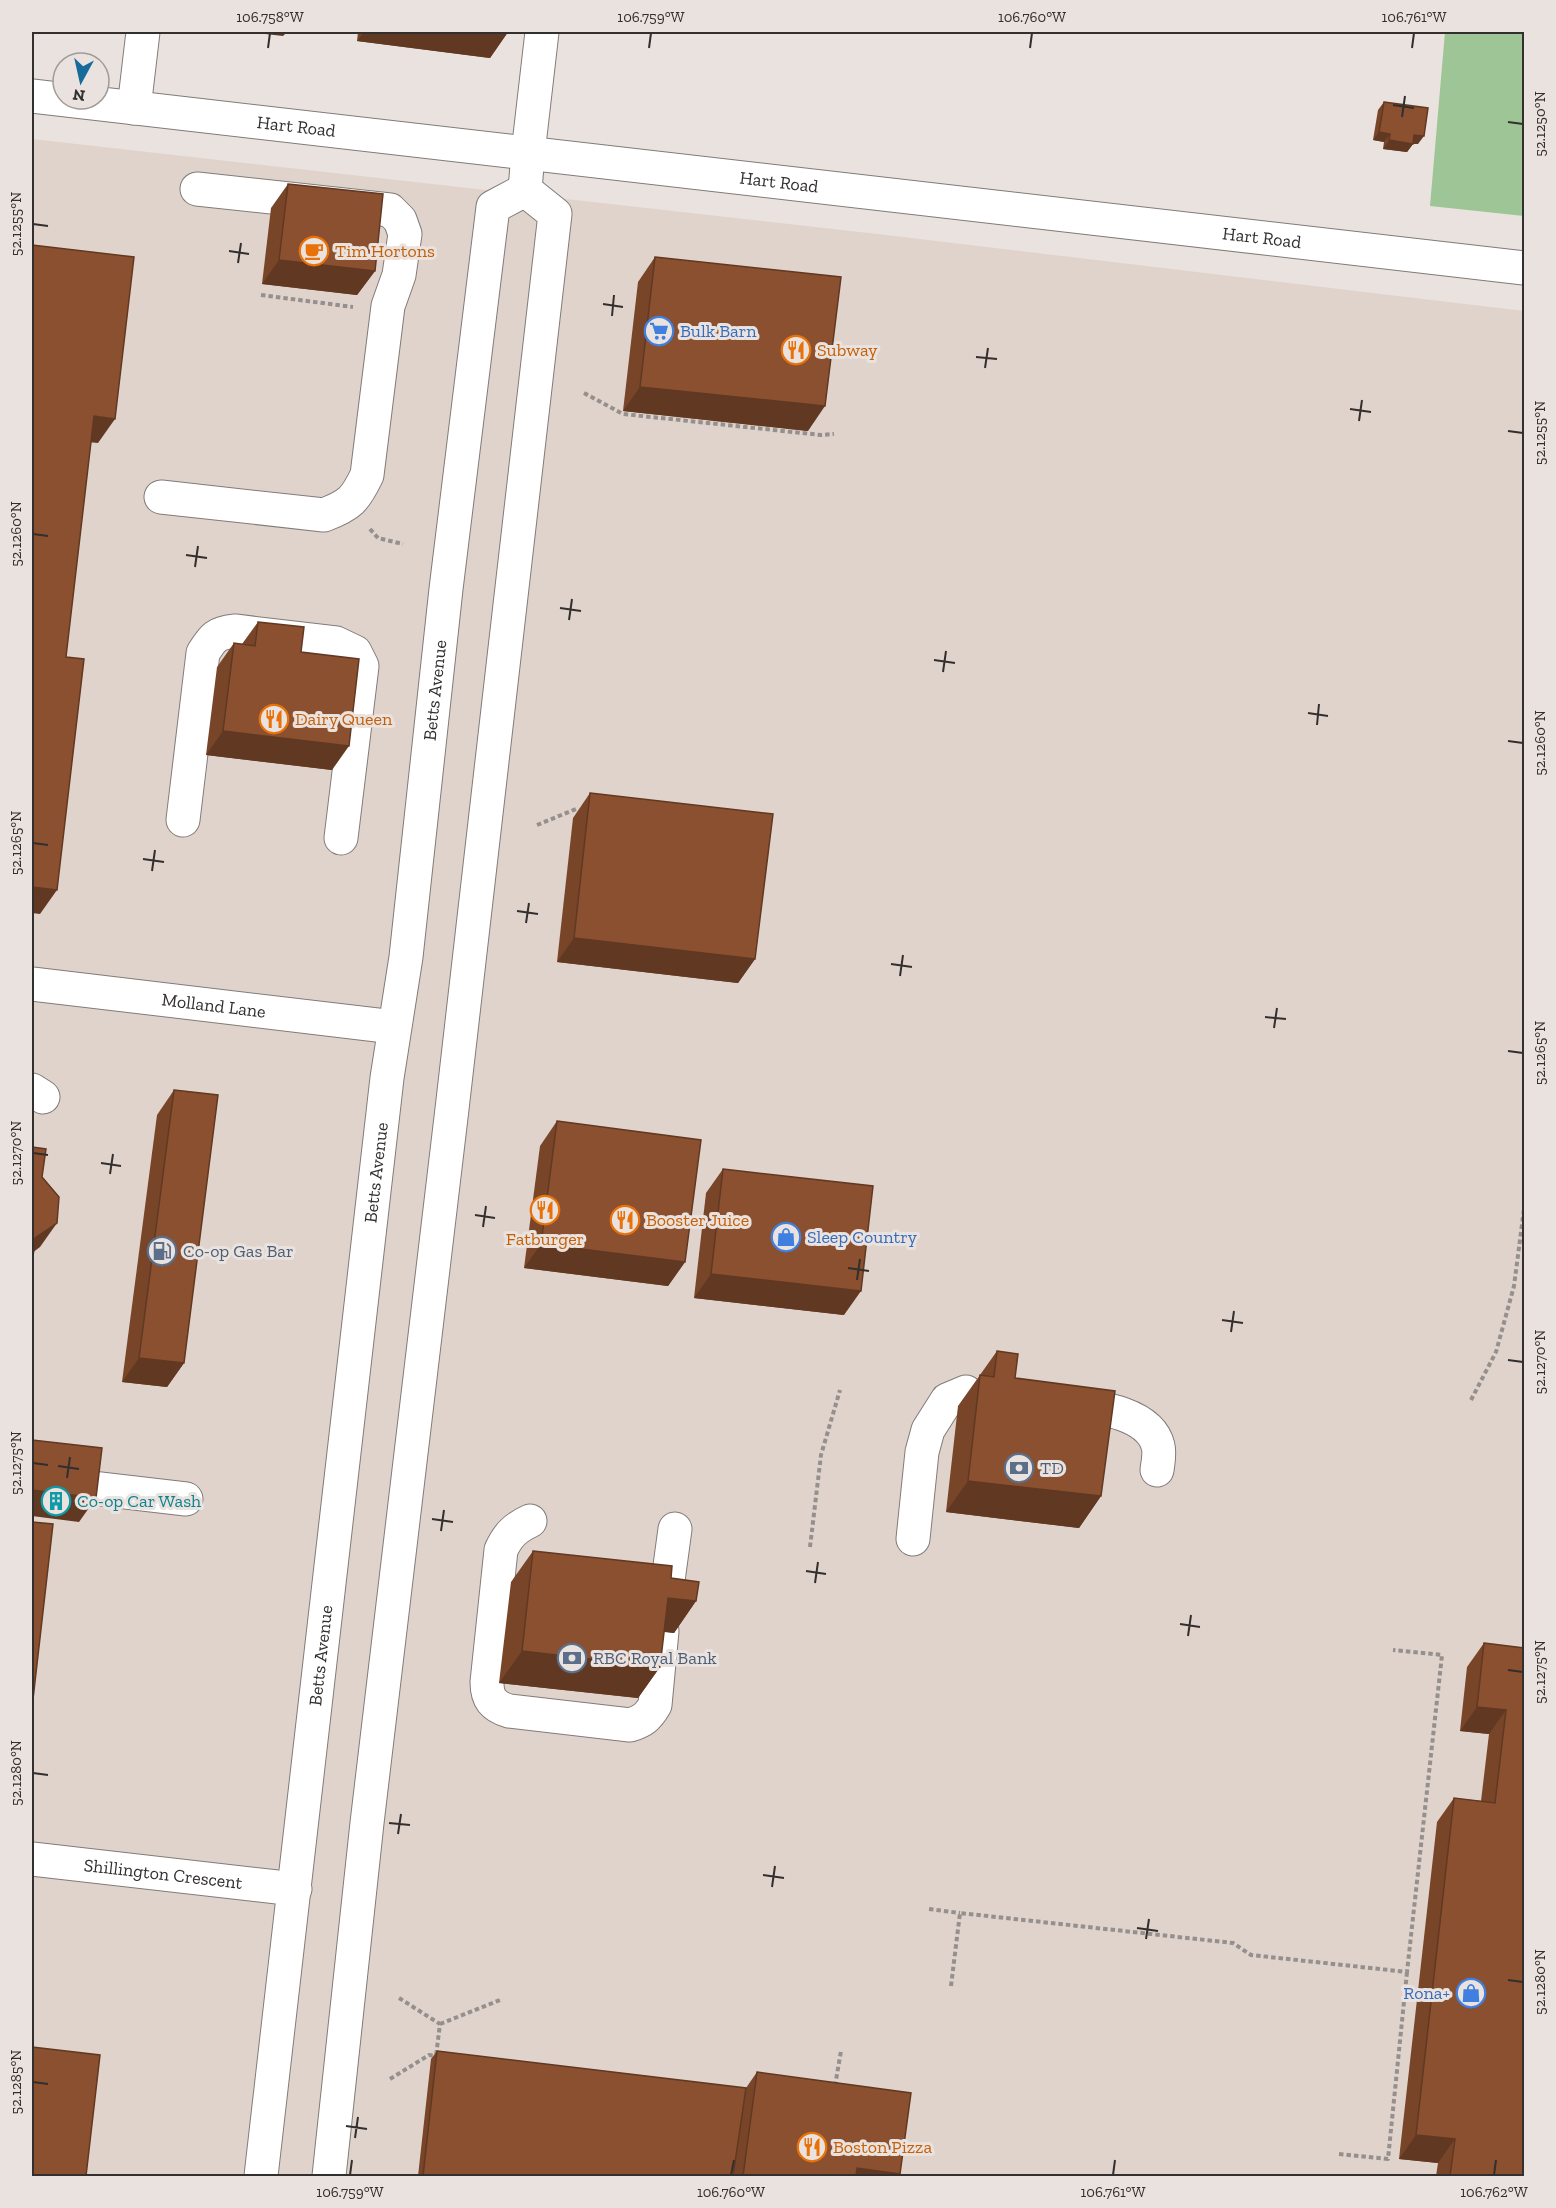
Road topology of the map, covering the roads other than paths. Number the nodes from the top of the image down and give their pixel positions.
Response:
1 (143, 32) edge
2 (542, 32) edge
3 (32, 96) edge
4 (134, 108) junction
5 (528, 153) junction
6 (197, 189) dead end
7 (525, 190) junction
8 (1524, 268) edge
9 (160, 497) dead end
10 (183, 820) dead end
11 (341, 838) dead end
12 (32, 984) edge
13 (394, 1027) junction
14 (966, 1392) dead end
15 (1039, 1399) edge
16 (1157, 1470) dead end
17 (83, 1486) edge
18 (186, 1499) dead end
19 (530, 1521) dead end
20 (675, 1530) dead end
21 (913, 1539) dead end
22 (32, 1859) edge
23 (296, 1889) junction
24 (261, 2176) edge
25 (329, 2176) edge

1 - 4 main road
2 - 5 main road
3 - 4 main road, Hart Road
4 - 5 main road, Hart Road
5 - 7 main road
5 - 8 main road, Hart Road
6 - 9 main road
7 - 13 main road, Betts Avenue
7 - 25 main road
10 - 11 main road
12 - 13 main road, Molland Lane
13 - 23 main road, Betts Avenue
14 - 21 main road
15 - 16 main road
17 - 18 main road
19 - 20 main road
22 - 23 main road, Shillington Crescent
23 - 24 main road, Betts Avenue

